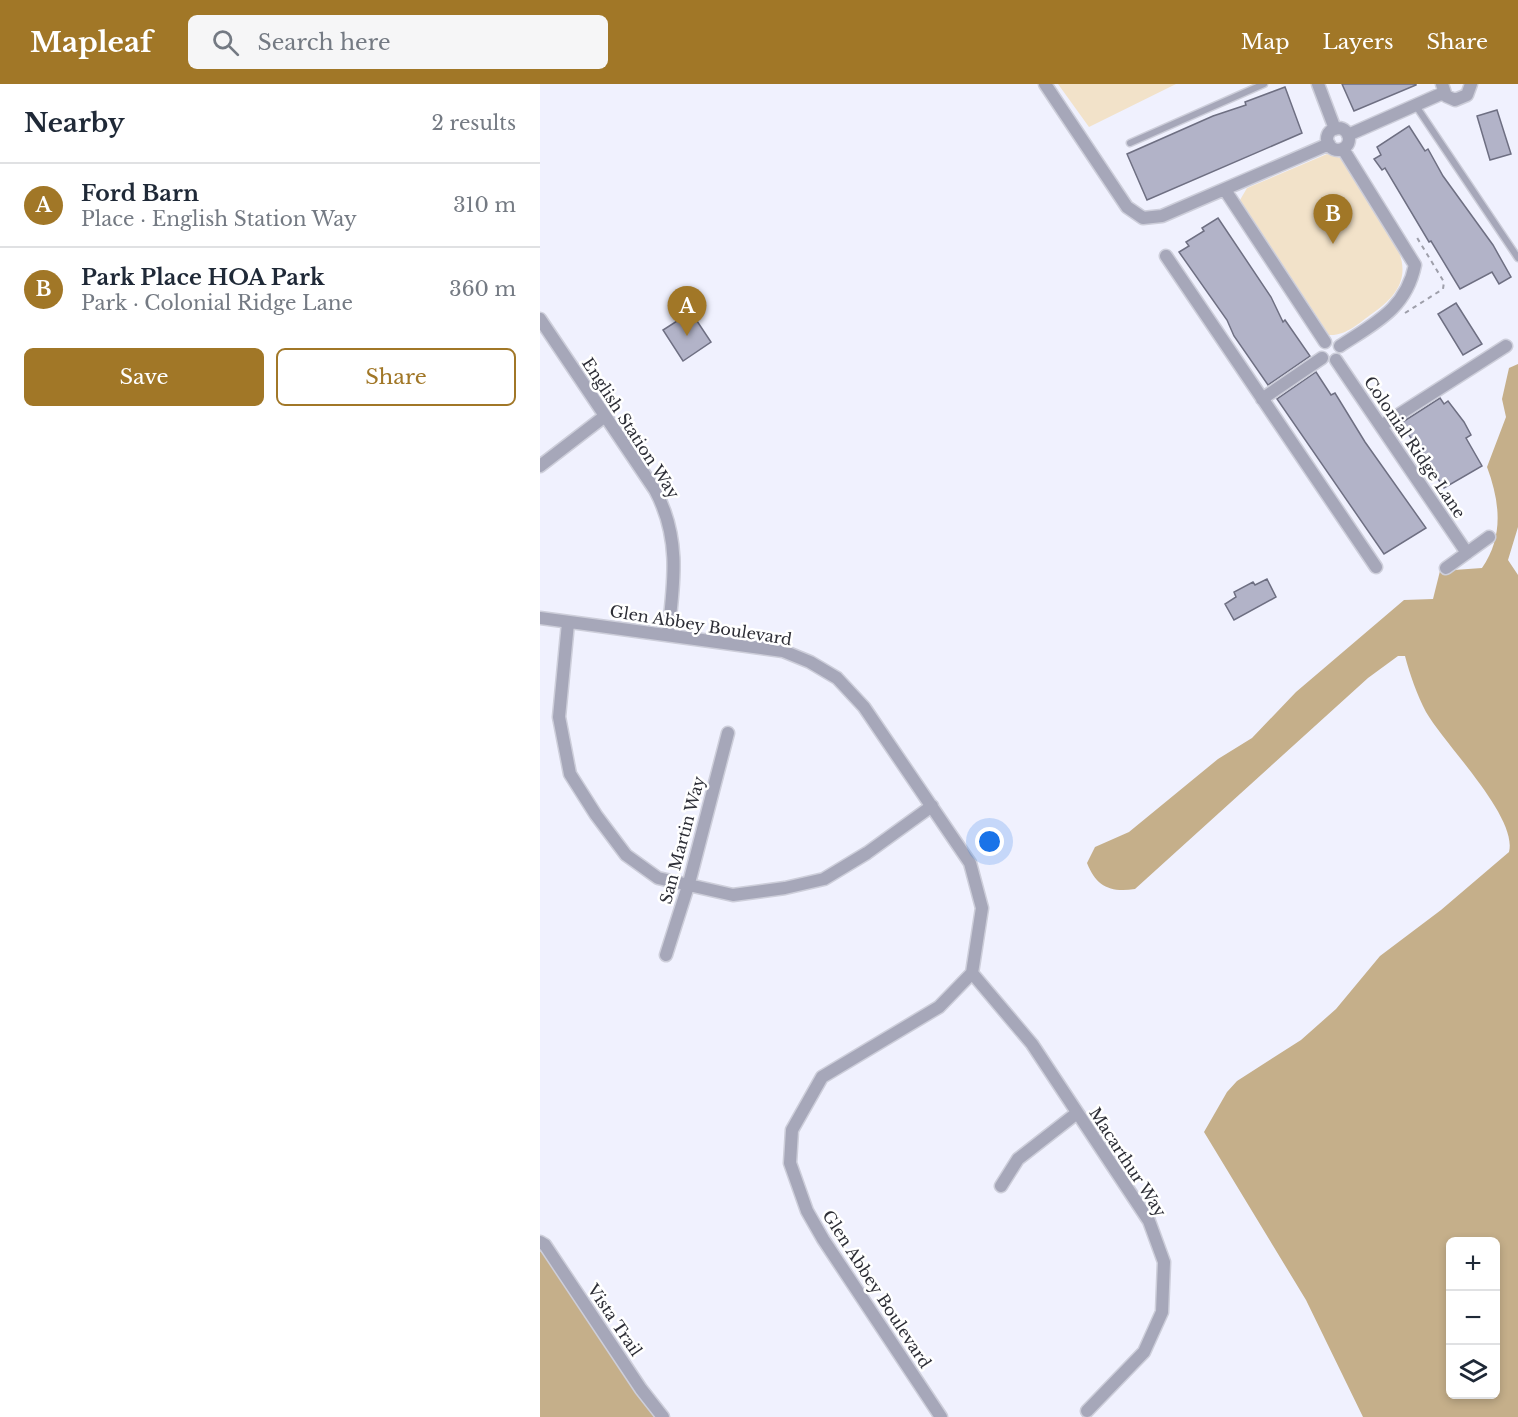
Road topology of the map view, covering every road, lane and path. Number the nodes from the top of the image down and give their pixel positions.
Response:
1 (1045, 84) edge
2 (1264, 84) edge
3 (1318, 84) edge
4 (1471, 84) edge
5 (1442, 88) edge
6 (1415, 105) junction
7 (1335, 129) junction
8 (1348, 135) junction
9 (1130, 143) dead end
10 (1329, 144) junction
11 (1344, 149) junction
12 (1225, 190) junction
13 (1416, 236) dead end
14 (1166, 256) dead end
15 (1518, 258) edge
16 (1406, 314) dead end
17 (540, 319) edge
18 (1325, 342) junction
19 (1340, 346) junction
20 (1506, 346) dead end
21 (1323, 358) junction
22 (1336, 360) junction
23 (1262, 399) junction
24 (605, 416) junction
25 (1381, 426) junction
26 (540, 466) edge
27 (1489, 537) dead end
28 (1467, 553) junction
29 (1376, 567) dead end
30 (1446, 568) dead end
31 (540, 618) edge
32 (568, 623) junction
33 (668, 634) junction
34 (728, 734) dead end
35 (932, 806) junction
36 (689, 883) junction
37 (666, 955) dead end
38 (972, 973) junction
39 (1077, 1113) junction
40 (1001, 1186) dead end
41 (540, 1242) edge
42 (1086, 1411) dead end
43 (663, 1417) edge
44 (941, 1417) edge

1 - 12 street
2 - 9 lane
3 - 7 street
4 - 5 street
5 - 6 street
6 - 8 street
6 - 15 lane
7 - 8 street
7 - 10 street
8 - 11 street
10 - 11 street
10 - 12 street
11 - 19 street
12 - 18 street
13 - 16 path
14 - 23 street
17 - 24 street, English Station Way
18 - 19 street
18 - 21 street
19 - 22 street
20 - 25 street
21 - 22 street
21 - 23 street
22 - 25 street, Colonial Ridge Lane
23 - 29 street
24 - 26 street
24 - 33 street, English Station Way
25 - 28 street, Colonial Ridge Lane
27 - 28 street
28 - 30 street
31 - 32 street, Glen Abbey Boulevard
32 - 33 street, Glen Abbey Boulevard
32 - 36 street
33 - 35 street, Glen Abbey Boulevard
34 - 36 street, San Martin Way
35 - 36 street
35 - 38 street, Glen Abbey Boulevard
36 - 37 street, San Martin Way
38 - 39 street, Macarthur Way
38 - 44 street, Glen Abbey Boulevard
39 - 40 street
39 - 42 street, Macarthur Way
41 - 43 street, Vista Trail

